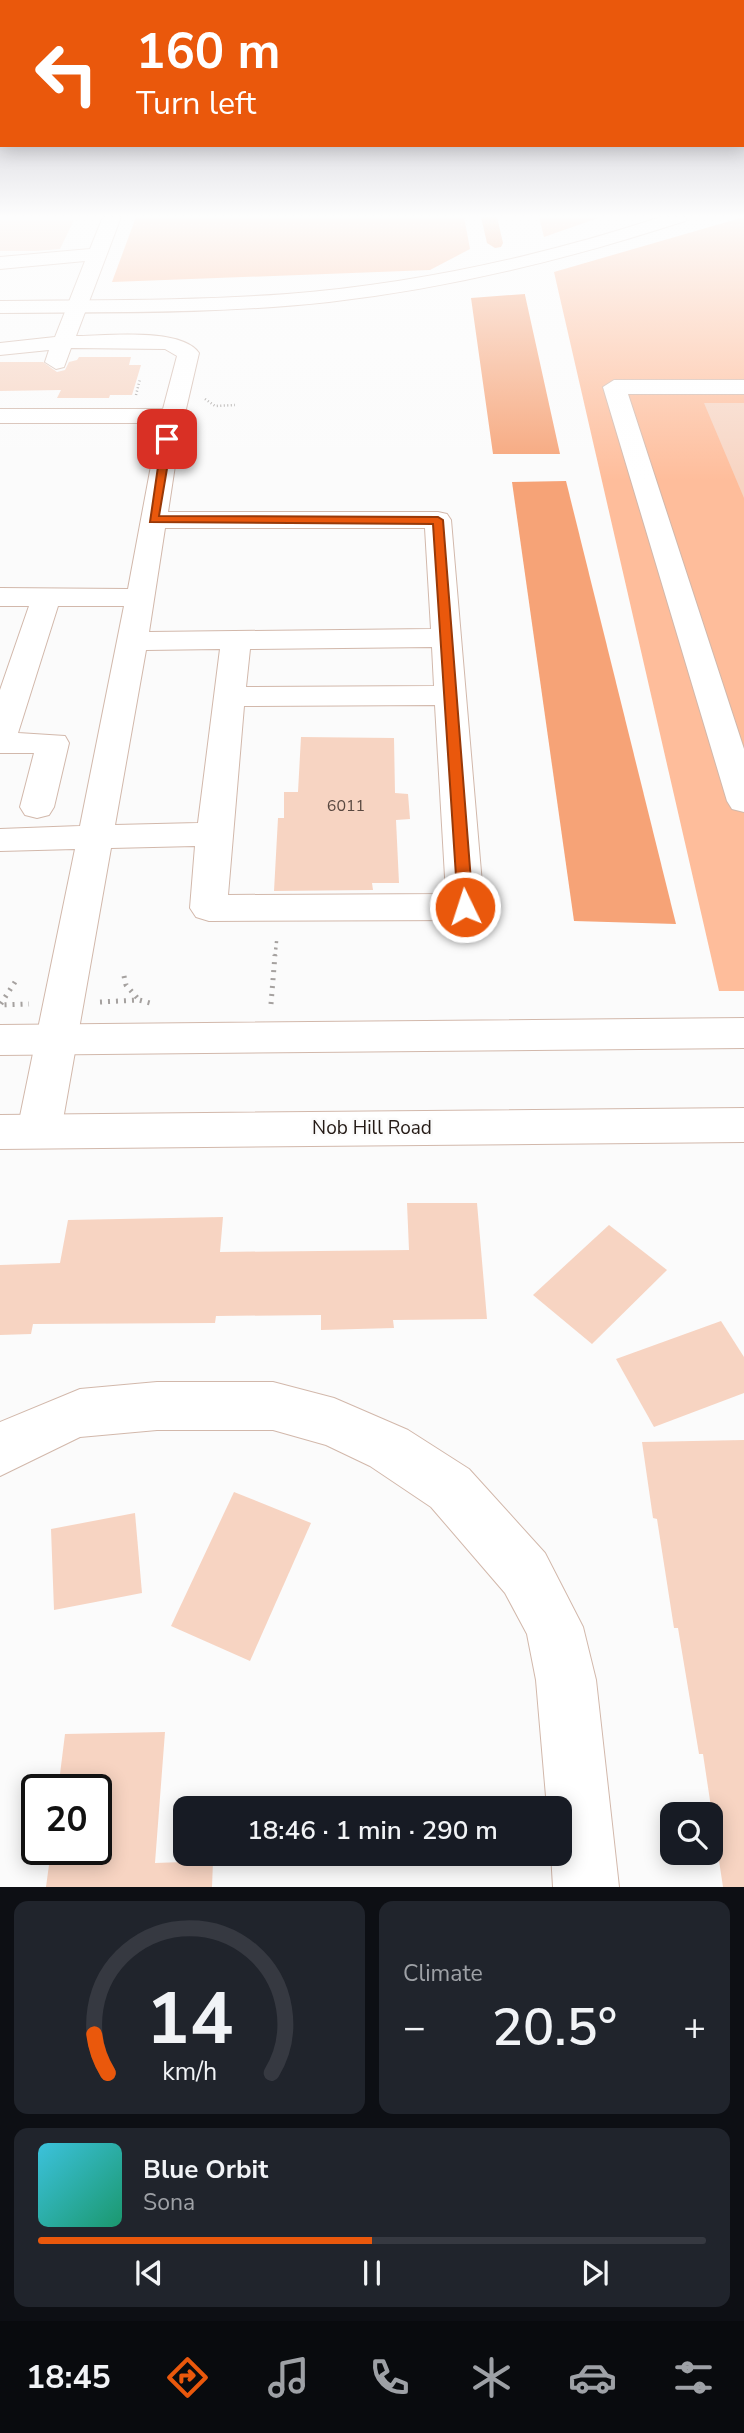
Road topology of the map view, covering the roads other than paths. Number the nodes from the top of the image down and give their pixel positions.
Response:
1 (25, 305) edge
2 (77, 305) edge
3 (0, 307) edge
4 (0, 349) edge
5 (60, 352) junction
6 (744, 387) edge
7 (43, 391) dead end
8 (0, 416) edge
9 (32, 416) junction
10 (169, 428) junction
11 (139, 440) dead end
12 (153, 520) junction
13 (0, 597) edge
14 (46, 597) junction
15 (141, 598) junction
16 (446, 638) junction
17 (133, 640) junction
18 (236, 640) junction
19 (12, 664) edge
20 (450, 695) junction
21 (230, 696) junction
22 (0, 740) edge
23 (744, 801) edge
24 (37, 807) dead end
25 (214, 834) junction
26 (93, 839) junction
27 (0, 840) edge
28 (60, 1021) junction
29 (744, 1033) edge
30 (0, 1040) edge
31 (744, 1125) edge
32 (20, 1132) edge
33 (0, 1451) edge
34 (586, 1887) edge

1 - 3 main road
2 - 5 main road
4 - 5 main road
5 - 10 main road
6 - 23 main road
7 - 9 main road
8 - 9 main road
9 - 10 main road
10 - 11 main road
10 - 12 main road
12 - 15 main road
12 - 16 main road
13 - 14 main road
14 - 15 main road
14 - 19 main road
15 - 17 main road
16 - 18 main road
16 - 20 main road
17 - 18 main road
17 - 26 main road
18 - 21 main road
19 - 22 main road
20 - 21 main road
20 - 25 main road
21 - 25 main road
22 - 24 main road
25 - 26 main road
26 - 27 main road
26 - 28 main road
28 - 29 main road
28 - 30 main road
28 - 32 main road
31 - 32 main road, Nob Hill Road
33 - 34 main road

